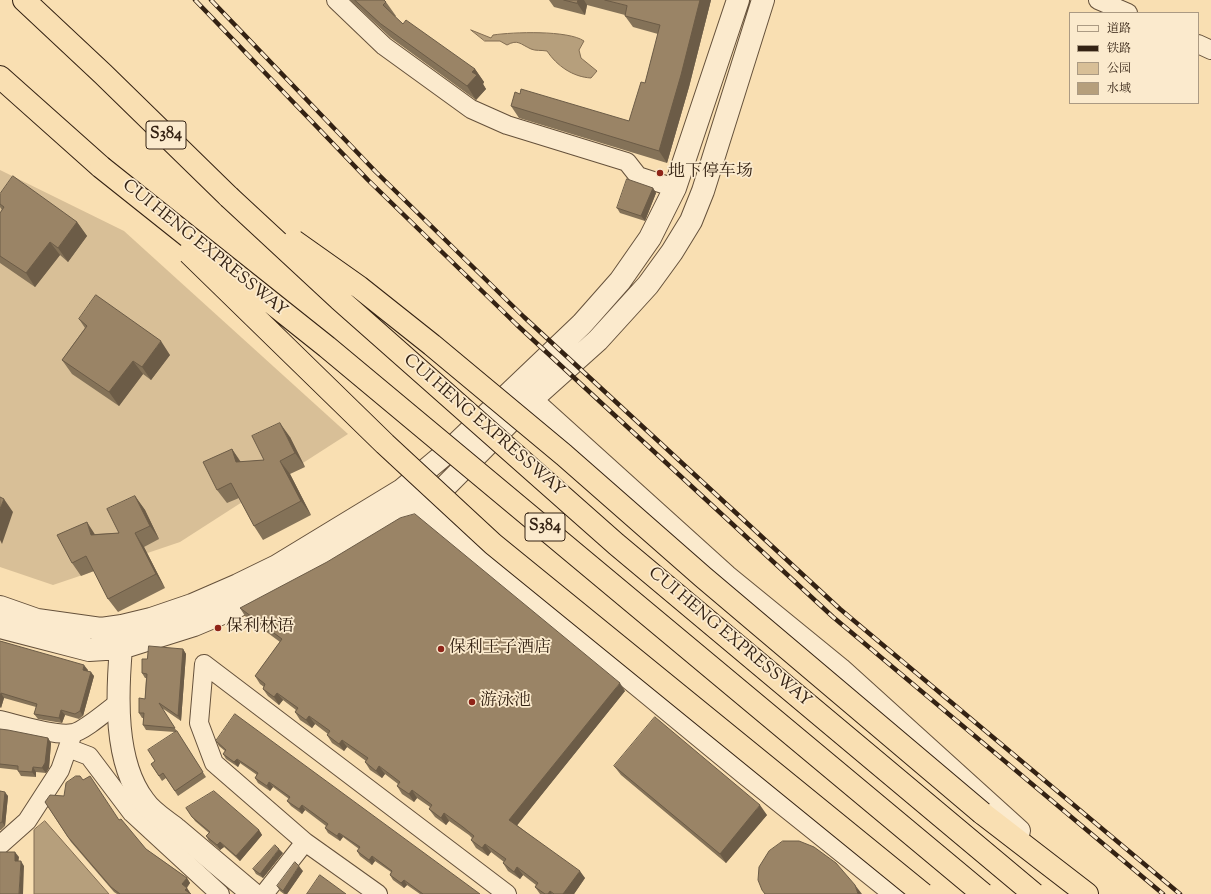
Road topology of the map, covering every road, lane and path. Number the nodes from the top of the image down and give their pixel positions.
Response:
1 (336, 0) edge
2 (738, 0) edge
3 (763, 0) edge
4 (1098, 0) edge
5 (24, 1) edge
6 (1126, 12) edge
7 (1199, 44) edge
8 (1211, 50) edge
9 (0, 77) edge
10 (101, 167) junction
11 (675, 188) junction
12 (229, 197) junction
13 (524, 393) junction
14 (402, 490) junction
15 (424, 508) junction
16 (0, 607) edge
17 (122, 626) junction
18 (0, 627) edge
19 (121, 648) junction
20 (119, 702) junction
21 (0, 720) edge
22 (70, 741) junction
23 (305, 842) junction
24 (0, 845) edge
25 (220, 894) edge
26 (253, 894) edge
27 (264, 894) edge
28 (378, 894) edge
29 (506, 894) edge
30 (896, 894) edge
31 (923, 894) edge
32 (983, 894) edge
33 (1034, 894) edge
34 (1087, 894) edge

1 - 11 street
2 - 11 street
3 - 13 street
4 - 6 street
5 - 12 highway, CUI HENG EXPRESSWAY / S384
7 - 8 street
9 - 10 highway, CUI HENG EXPRESSWAY / S384
10 - 31 highway, bridge
10 - 32 highway, CUI HENG EXPRESSWAY / S384, bridge
11 - 13 street
12 - 33 highway, CUI HENG EXPRESSWAY / S384, bridge
12 - 34 highway, bridge
13 - 14 street
13 - 15 street
13 - 34 street
14 - 15 street
14 - 17 street
15 - 19 street
15 - 30 street
16 - 17 street
17 - 19 street
18 - 19 street
19 - 20 street
20 - 22 street
20 - 26 street
21 - 22 street
22 - 24 street
22 - 25 street
23 - 27 street
23 - 28 street
23 - 29 street

